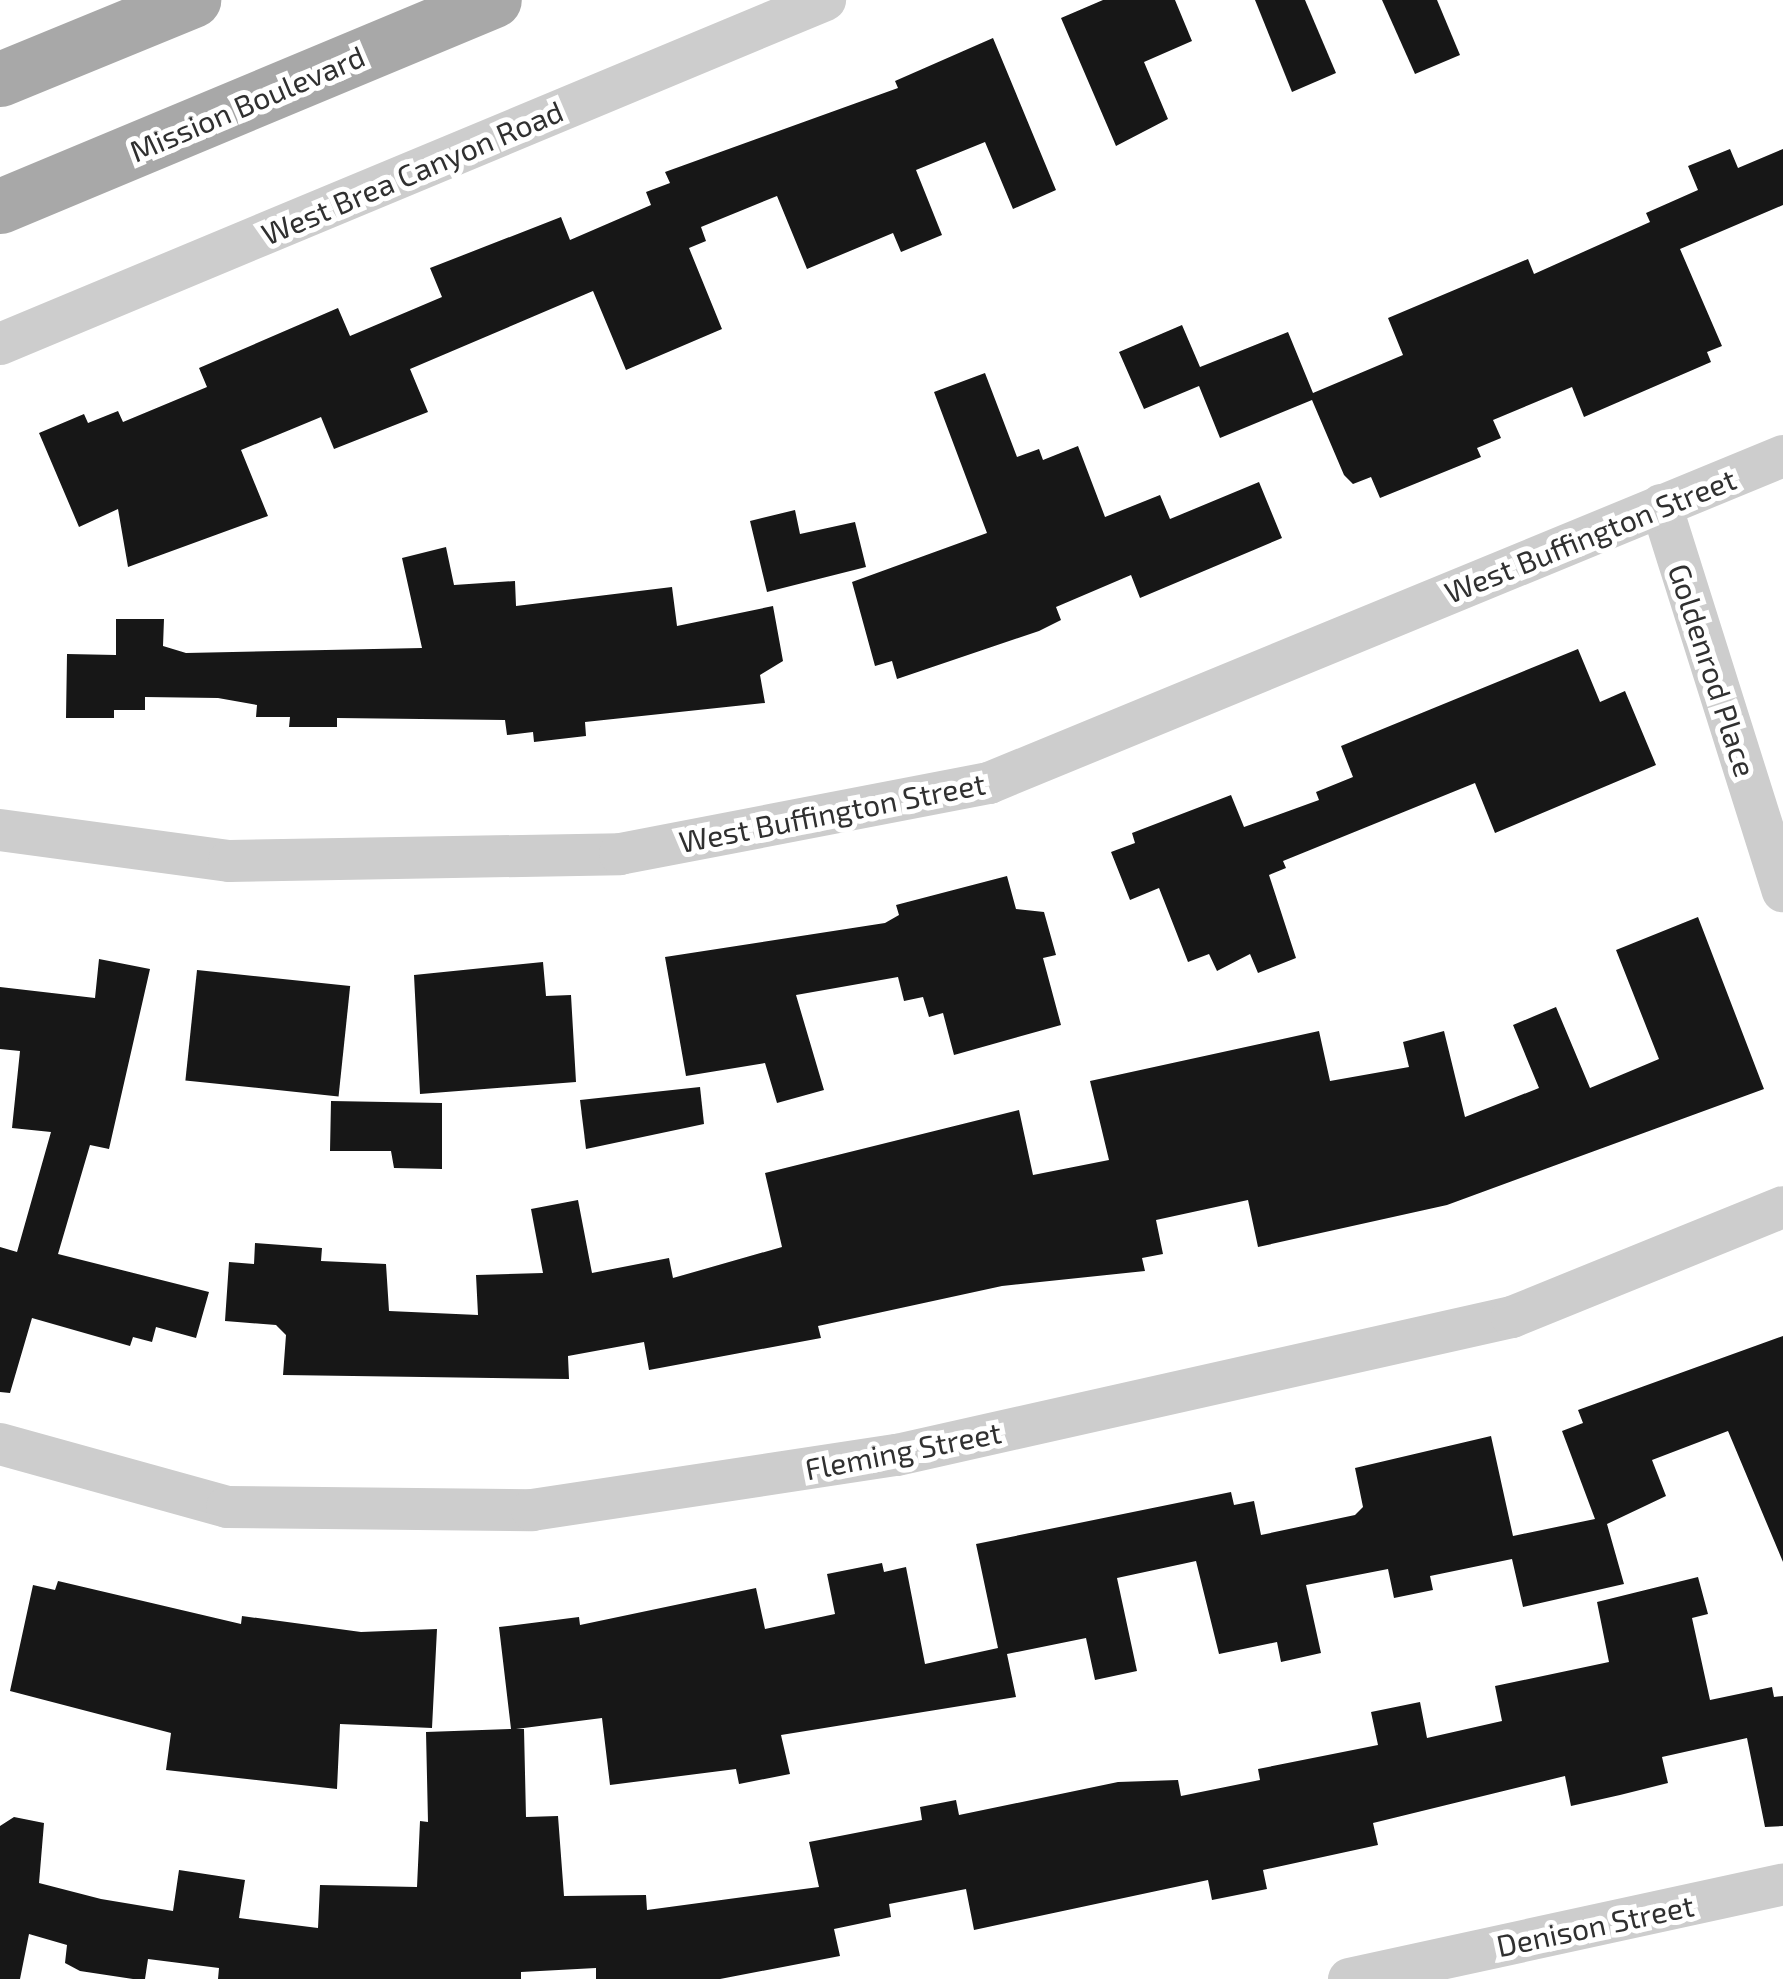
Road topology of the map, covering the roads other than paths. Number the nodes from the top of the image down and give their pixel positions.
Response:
1 (193, 0) edge
2 (494, 0) edge
3 (825, 0) edge
4 (0, 78) edge
5 (0, 206) edge
6 (0, 344) edge
7 (1783, 456) edge
8 (1661, 506) junction
9 (0, 830) edge
10 (1783, 891) edge
11 (1783, 1207) edge
12 (0, 1444) edge
13 (1783, 1884) edge
14 (1348, 1979) edge

1 - 4 main road
2 - 5 main road, Mission Boulevard
3 - 6 street, West Brea Canyon Road
7 - 8 street, West Buffington Street
8 - 9 street, West Buffington Street
8 - 10 street, Goldenrod Place
11 - 12 street, Fleming Street
13 - 14 street, Denison Street

